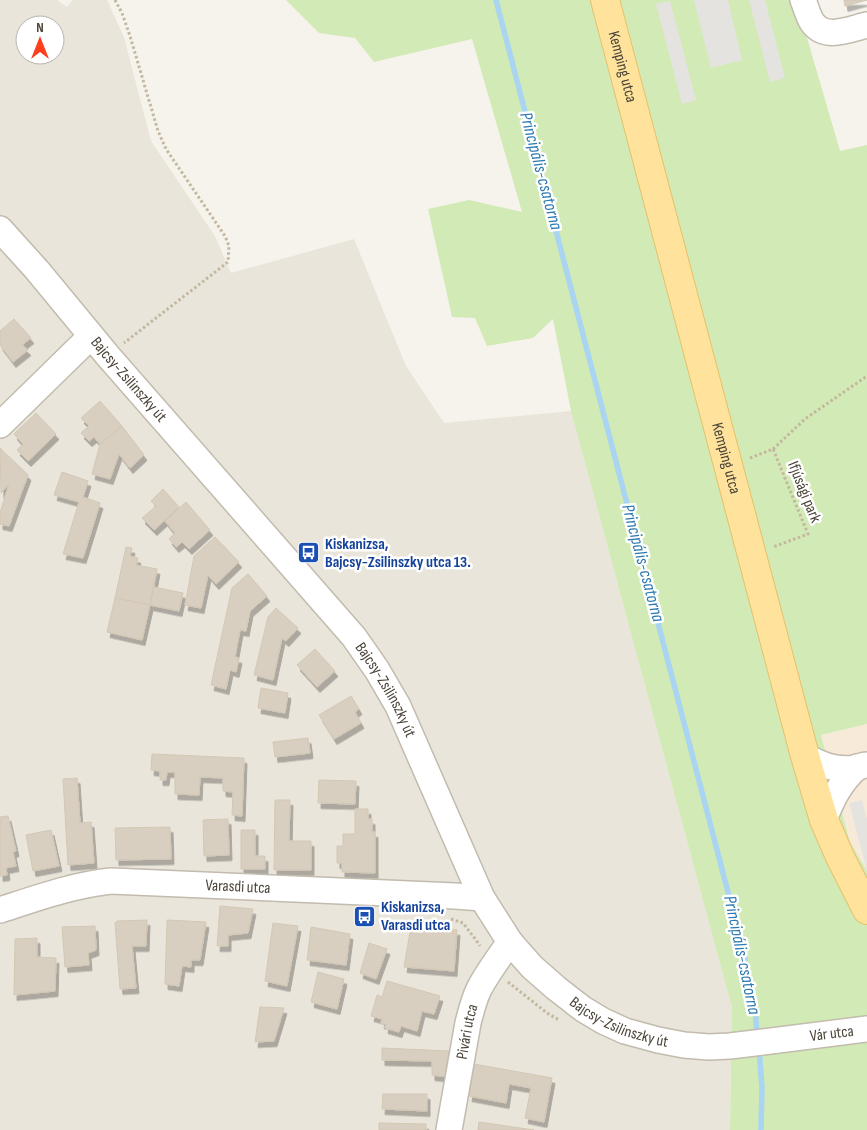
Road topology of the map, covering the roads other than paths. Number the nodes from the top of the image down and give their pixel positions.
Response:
1 (605, 0) edge
2 (803, 0) edge
3 (867, 25) edge
4 (0, 229) edge
5 (92, 336) junction
6 (0, 425) edge
7 (805, 756) junction
8 (863, 770) edge
9 (824, 820) junction
10 (482, 898) junction
11 (0, 910) edge
12 (867, 910) edge
13 (510, 942) junction
14 (867, 1029) edge
15 (796, 1038) joint
16 (449, 1130) edge

1 - 7 main road, Kemping utca
2 - 3 street
4 - 5 street, Bajcsy-Zsilinszky út
5 - 6 street
5 - 10 street, Bajcsy-Zsilinszky út
7 - 8 street
7 - 9 main road, Kemping utca
8 - 9 street
9 - 12 main road, Kemping utca
10 - 11 street, Varasdi utca
10 - 13 street, Bajcsy-Zsilinszky út
13 - 15 street, Bajcsy-Zsilinszky út
13 - 16 street, Pivári utca
14 - 15 street, Vár utca

